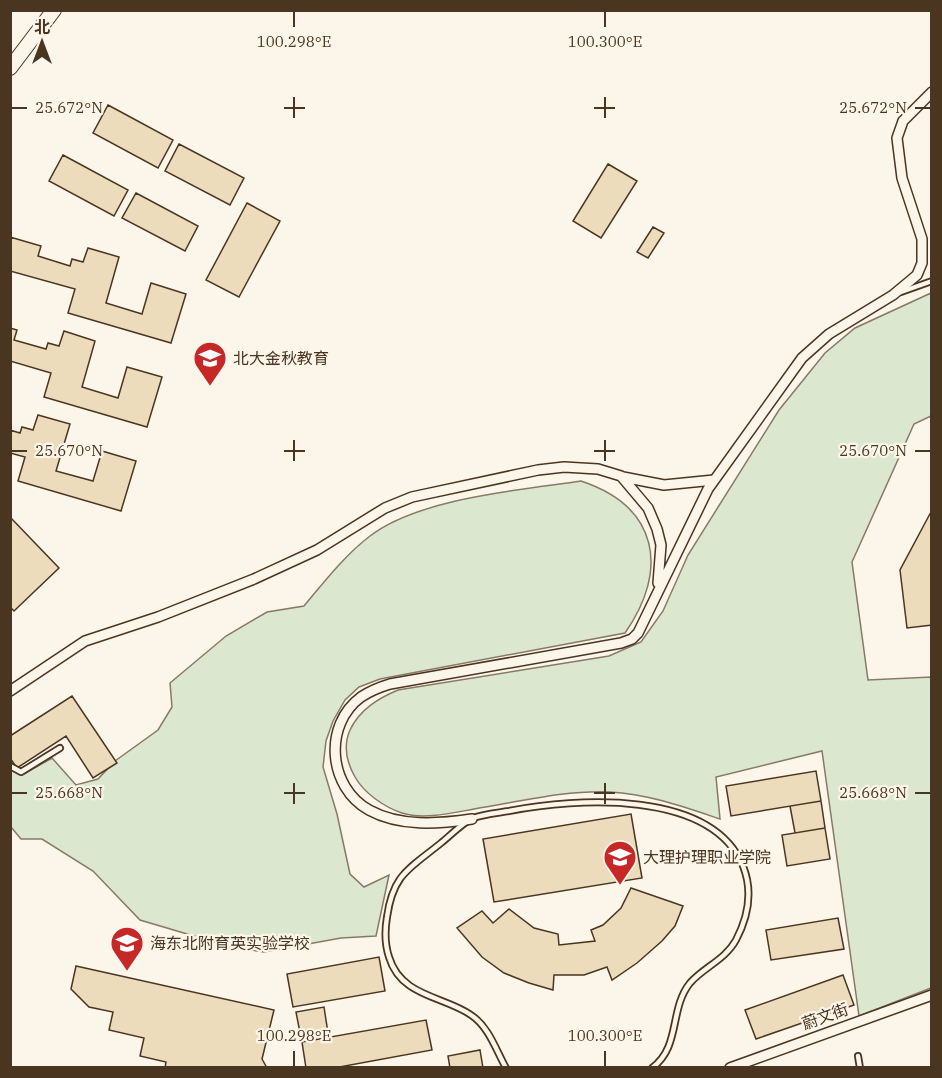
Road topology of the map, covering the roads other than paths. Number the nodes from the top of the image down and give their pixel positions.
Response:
1 (54, 10) edge
2 (10, 68) edge
3 (932, 92) edge
4 (932, 281) edge
5 (893, 295) junction
6 (621, 476) junction
7 (714, 480) junction
8 (657, 593) junction
9 (10, 691) edge
10 (60, 748) dead end
11 (10, 766) edge
12 (472, 819) junction
13 (932, 995) edge
14 (858, 1056) dead end
15 (506, 1068) edge
16 (652, 1068) edge
17 (730, 1068) edge
18 (860, 1068) edge

1 - 2 street
3 - 5 street
4 - 5 lane
5 - 7 street
6 - 7 street
6 - 8 street
6 - 9 street
7 - 8 street
8 - 12 street
10 - 11 lane
12 - 15 lane
12 - 16 lane
13 - 17 street, 蔚文街
14 - 18 lane

